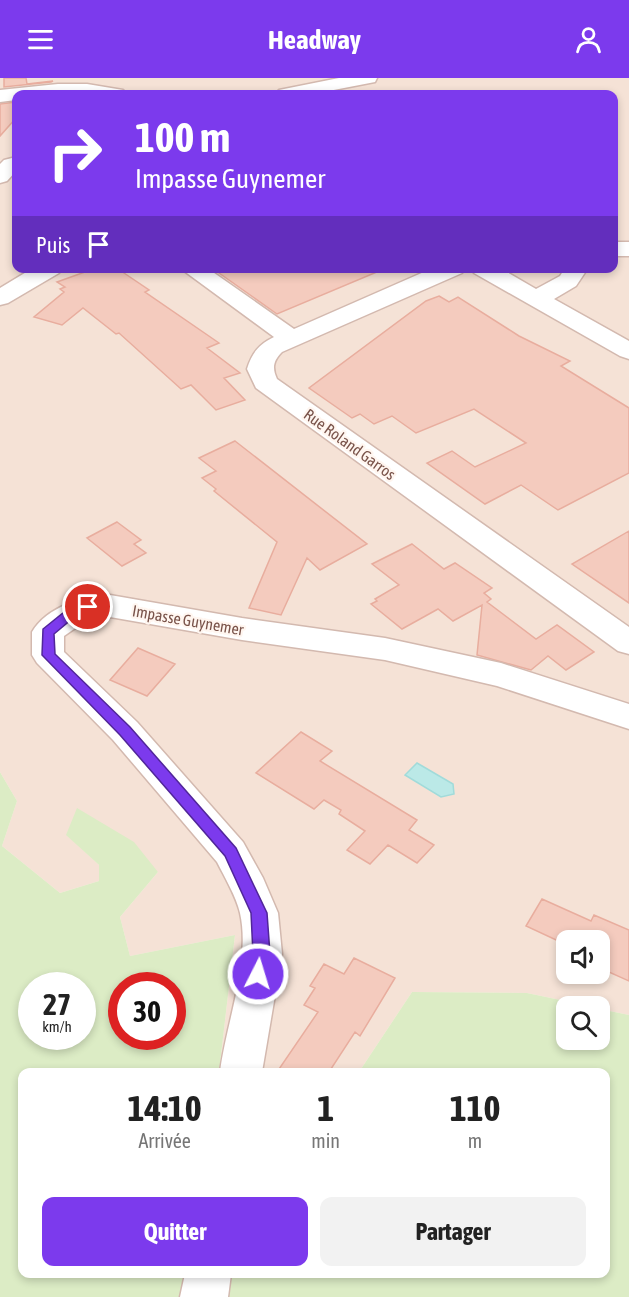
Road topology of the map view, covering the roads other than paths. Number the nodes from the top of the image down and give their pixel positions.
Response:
1 (368, 78) edge
2 (334, 85) junction
3 (92, 87) edge
4 (61, 90) edge
5 (307, 90) edge
6 (348, 90) edge
7 (12, 164) edge
8 (0, 177) edge
9 (42, 273) edge
10 (198, 273) edge
11 (442, 273) edge
12 (491, 273) edge
13 (573, 273) edge
14 (0, 298) edge
15 (537, 298) junction
16 (291, 338) junction
17 (629, 351) edge
18 (629, 643) edge
19 (629, 717) edge
20 (242, 1068) edge
21 (207, 1278) edge
22 (204, 1297) edge

1 - 2 street
2 - 5 street
2 - 6 street
3 - 4 street
7 - 8 street
9 - 14 street
10 - 16 street
11 - 16 street, Rue Roland Garros
12 - 15 street
13 - 15 street
15 - 17 street
16 - 18 street, Rue Roland Garros
19 - 20 street, Impasse Guynemer
21 - 22 street

